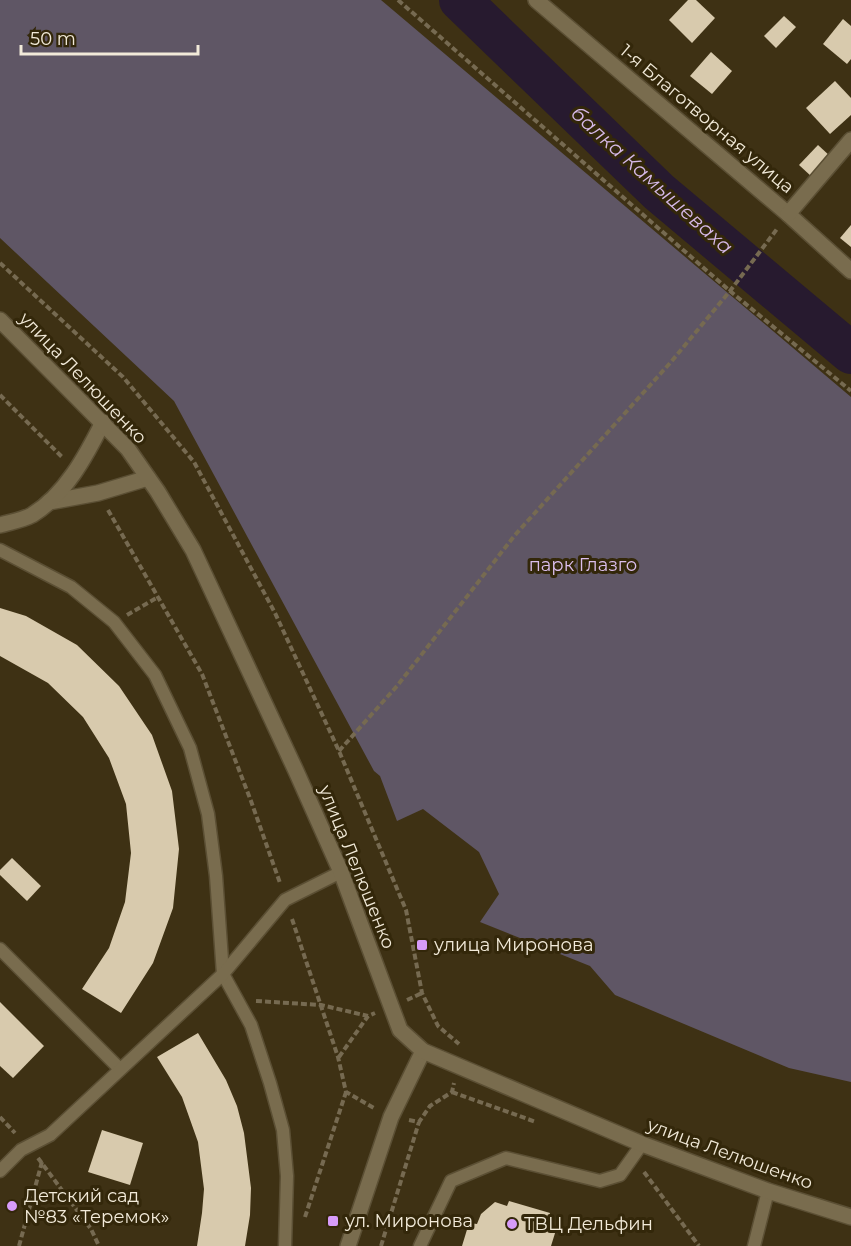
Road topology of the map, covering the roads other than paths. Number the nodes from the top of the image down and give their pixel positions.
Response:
1 (536, 0) edge
2 (851, 140) edge
3 (788, 214) junction
4 (851, 271) edge
5 (0, 320) edge
6 (103, 422) junction
7 (148, 478) junction
8 (49, 502) junction
9 (0, 525) edge
10 (0, 550) edge
11 (341, 872) junction
12 (0, 949) edge
13 (223, 974) junction
14 (423, 1051) junction
15 (120, 1069) junction
16 (642, 1144) junction
17 (1, 1169) edge
18 (768, 1191) junction
19 (851, 1217) edge
20 (285, 1246) edge
21 (348, 1246) edge
22 (420, 1246) edge
23 (754, 1246) edge

1 - 3 street, 1-я Благотворная улица
2 - 3 street
3 - 4 street, 1-я Благотворная улица
5 - 6 street, улица Лелюшенко
6 - 7 street, улица Лелюшенко
6 - 8 street
7 - 8 street
7 - 11 street, улица Лелюшенко
8 - 9 street
10 - 13 lane
11 - 13 lane
11 - 14 street, улица Лелюшенко
12 - 15 lane
13 - 15 lane
13 - 20 lane
14 - 16 street, улица Лелюшенко
14 - 21 street
15 - 17 lane
16 - 18 street, улица Лелюшенко
16 - 22 lane
18 - 19 street, улица Лелюшенко
18 - 23 lane

